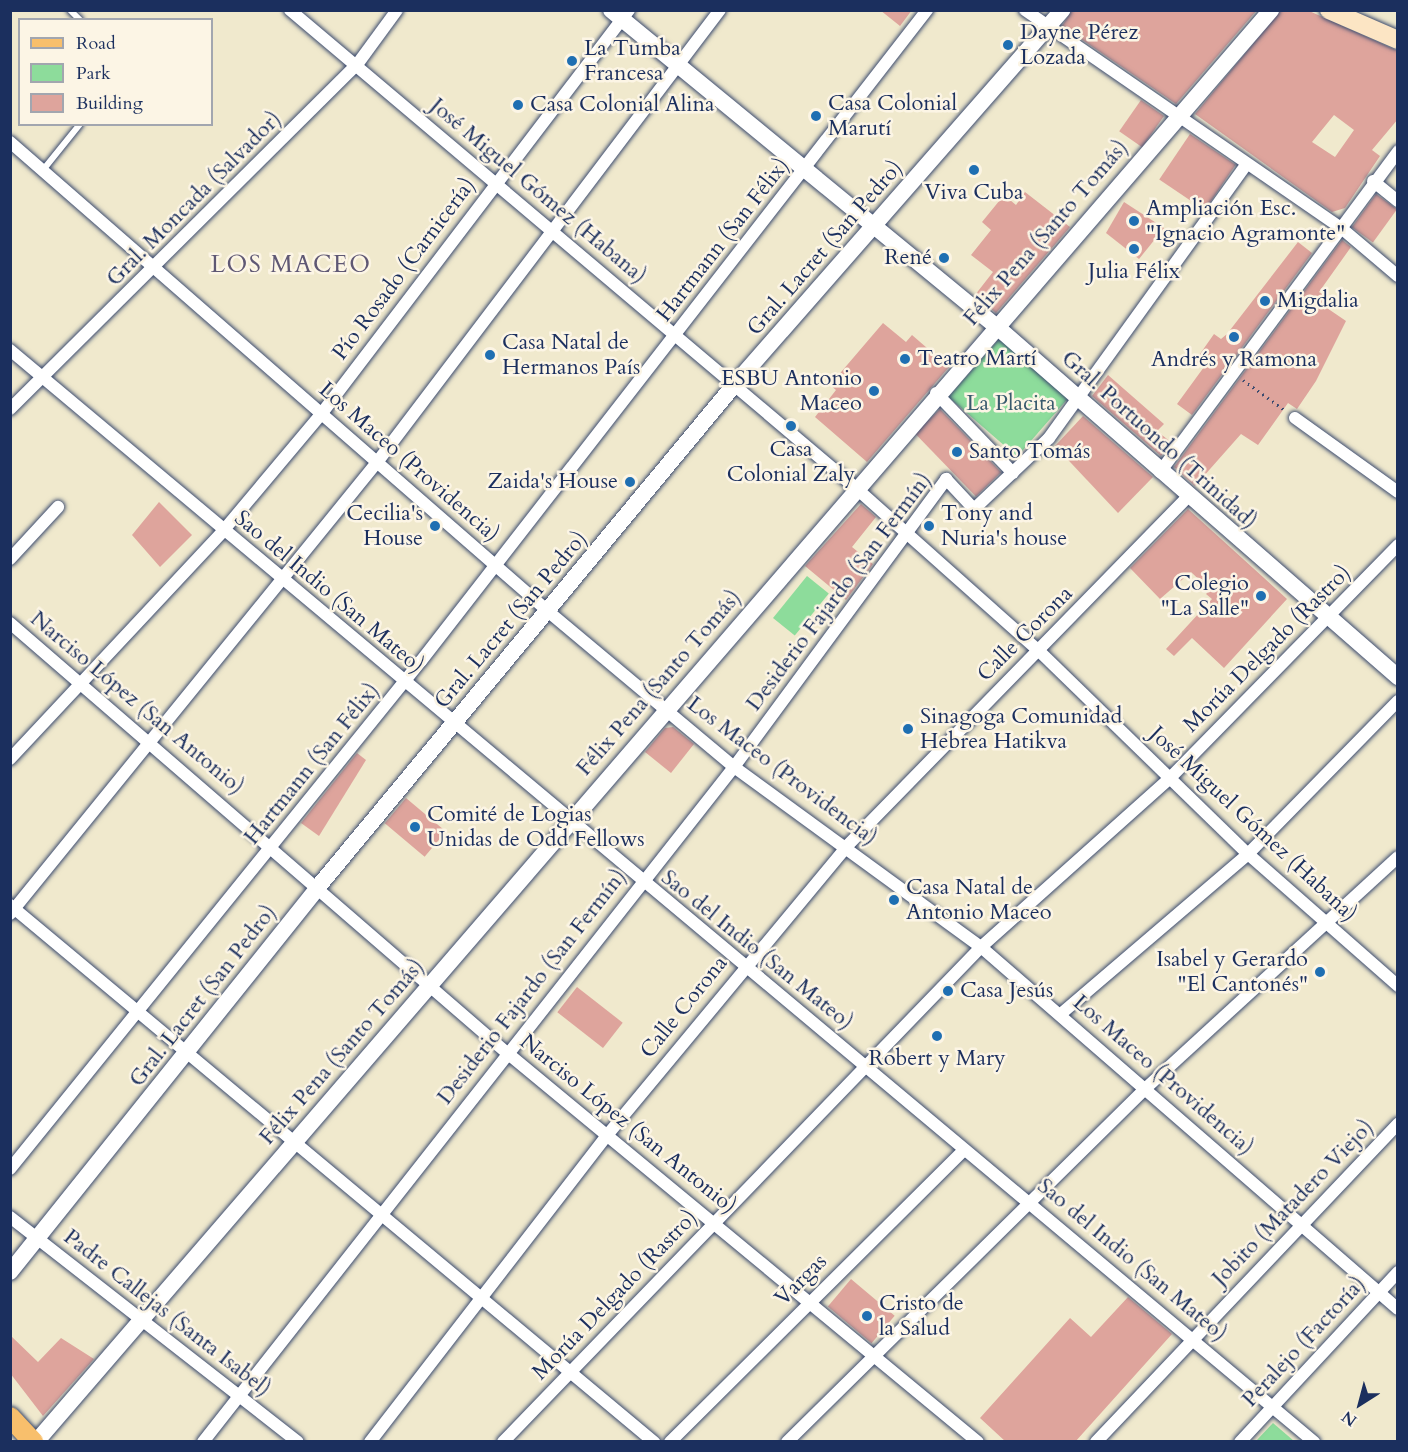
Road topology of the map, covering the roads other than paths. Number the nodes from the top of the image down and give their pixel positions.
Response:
1 (290, 10) edge
2 (397, 10) edge
3 (720, 10) edge
4 (927, 10) edge
5 (1025, 10) edge
6 (1062, 10) edge
7 (1271, 10) edge
8 (1329, 10) edge
9 (621, 13) edge
10 (1048, 27) junction
11 (1398, 40) edge
12 (356, 66) junction
13 (679, 66) junction
14 (1175, 117) junction
15 (78, 126) edge
16 (10, 142) edge
17 (1398, 151) edge
18 (1245, 166) junction
19 (42, 171) junction
20 (805, 172) junction
21 (497, 181) junction
22 (1373, 181) junction
23 (1398, 201) edge
24 (874, 226) junction
25 (1340, 226) junction
26 (553, 231) junction
27 (156, 268) junction
28 (1398, 276) edge
29 (996, 326) junction
30 (676, 334) junction
31 (10, 350) edge
32 (44, 376) junction
33 (735, 384) junction
34 (936, 393) junction
35 (1078, 397) junction
36 (10, 409) edge
37 (322, 413) junction
38 (1295, 418) road end
39 (378, 461) junction
40 (1013, 472) junction
41 (1160, 472) junction
42 (857, 489) junction
43 (1398, 492) edge
44 (1187, 498) junction
45 (58, 507) dead end
46 (223, 531) junction
47 (905, 533) junction
48 (1398, 545) edge
49 (10, 559) edge
50 (494, 565) junction
51 (280, 579) junction
52 (550, 613) junction
53 (1330, 619) junction
54 (10, 623) edge
55 (1039, 651) junction
56 (1398, 677) edge
57 (404, 682) junction
58 (84, 683) junction
59 (1398, 701) edge
60 (664, 709) junction
61 (453, 724) junction
62 (150, 742) junction
63 (10, 759) edge
64 (734, 767) junction
65 (1170, 778) junction
66 (570, 821) junction
67 (273, 846) junction
68 (847, 846) junction
69 (1248, 854) junction
70 (1398, 857) edge
71 (641, 882) junction
72 (318, 887) junction
73 (12, 909) edge
74 (1326, 921) junction
75 (981, 947) junction
76 (745, 965) junction
77 (429, 984) junction
78 (1398, 986) edge
79 (141, 1013) junction
80 (1062, 1013) junction
81 (188, 1052) junction
82 (506, 1052) junction
83 (867, 1068) junction
84 (1147, 1087) junction
85 (1398, 1124) edge
86 (609, 1133) junction
87 (294, 1141) junction
88 (964, 1150) junction
89 (10, 1169) edge
90 (1031, 1203) junction
91 (380, 1214) junction
92 (10, 1217) edge
93 (714, 1221) junction
94 (1299, 1224) junction
95 (38, 1238) junction
96 (10, 1272) edge
97 (1398, 1272) edge
98 (1378, 1293) junction
99 (483, 1298) junction
100 (809, 1302) junction
101 (1398, 1309) edge
102 (142, 1321) junction
103 (1194, 1339) junction
104 (875, 1354) junction
105 (572, 1371) junction
106 (239, 1396) junction
107 (1272, 1406) junction
108 (13, 1422) edge
109 (51, 1424) junction
110 (972, 1440) edge
111 (34, 1442) edge
112 (203, 1442) edge
113 (298, 1442) edge
114 (370, 1442) edge
115 (503, 1442) edge
116 (654, 1442) edge
117 (670, 1442) edge
118 (787, 1442) edge
119 (1096, 1442) edge
120 (1240, 1442) edge
121 (1314, 1442) edge

1 - 12 street, José Miguel Gómez (Habana)
2 - 12 street, Gral. Moncada (Salvador)
3 - 13 street
4 - 20 street, Hartmann (San Félix)
5 - 10 street
6 - 10 street, Gral. Lacret (San Pedro)
7 - 14 street, Félix Pena (Santo Tomás)
8 - 11 main road
9 - 13 street, Gral. Portuondo (Trinidad)
9 - 21 street, Pío Rosado (Carnicería)
10 - 14 street
10 - 24 street, Gral. Lacret (San Pedro)
12 - 21 street, José Miguel Gómez (Habana)
12 - 27 street, Gral. Moncada (Salvador)
13 - 20 street, Gral. Portuondo (Trinidad)
13 - 26 street
14 - 18 street
14 - 29 street, Félix Pena (Santo Tomás)
15 - 19 lane
16 - 19 street, Los Maceo (Providencia)
17 - 22 street
18 - 25 street
18 - 35 street, Desiderio Fajardo (San Fermín)
19 - 27 street, Los Maceo (Providencia)
20 - 24 street, Gral. Portuondo (Trinidad)
20 - 30 street, Hartmann (San Félix)
21 - 26 street, José Miguel Gómez (Habana)
21 - 37 street, Pío Rosado (Carnicería)
22 - 23 street
22 - 25 street
24 - 29 street, Gral. Portuondo (Trinidad)
24 - 33 street, Gral. Lacret (San Pedro)
25 - 28 street
25 - 41 street
26 - 30 street, José Miguel Gómez (Habana)
26 - 39 street
27 - 32 street, Gral. Moncada (Salvador)
27 - 37 street, Los Maceo (Providencia)
29 - 34 street, Félix Pena (Santo Tomás)
29 - 35 street, Gral. Portuondo (Trinidad)
30 - 33 street, José Miguel Gómez (Habana)
30 - 50 street, Hartmann (San Félix)
31 - 32 street, Sao del Indio (San Mateo)
32 - 36 street, Gral. Moncada (Salvador)
32 - 46 street, Sao del Indio (San Mateo)
33 - 42 street, José Miguel Gómez (Habana)
33 - 52 street, Gral. Lacret (San Pedro)
34 - 40 street
34 - 42 street, Félix Pena (Santo Tomás)
35 - 40 street, Desiderio Fajardo (San Fermín)
35 - 41 street, Gral. Portuondo (Trinidad)
37 - 39 street, Los Maceo (Providencia)
37 - 46 street, Pío Rosado (Carnicería)
38 - 43 street
39 - 50 street, Los Maceo (Providencia)
39 - 51 street
40 - 47 street, Desiderio Fajardo (San Fermín)
41 - 44 street, Gral. Portuondo (Trinidad)
42 - 47 street, José Miguel Gómez (Habana)
42 - 60 street, Félix Pena (Santo Tomás)
44 - 53 street, Gral. Portuondo (Trinidad)
44 - 55 street, Calle Corona
45 - 49 street
46 - 51 street, Sao del Indio (San Mateo)
46 - 58 street, Pío Rosado (Carnicería)
47 - 55 street, José Miguel Gómez (Habana)
47 - 64 street, Desiderio Fajardo (San Fermín)
48 - 53 street, Morúa Delgado (Rastro)
50 - 52 street, Los Maceo (Providencia)
50 - 57 street, Hartmann (San Félix)
51 - 57 street, Sao del Indio (San Mateo)
51 - 62 street
52 - 60 street, Los Maceo (Providencia)
52 - 61 street, Gral. Lacret (San Pedro)
53 - 56 street, Gral. Portuondo (Trinidad)
53 - 65 street, Morúa Delgado (Rastro)
54 - 58 street, Narciso López (San Antonio)
55 - 65 street, José Miguel Gómez (Habana)
55 - 68 street, Calle Corona
57 - 61 street, Sao del Indio (San Mateo)
57 - 67 street, Hartmann (San Félix)
58 - 62 street, Narciso López (San Antonio)
58 - 63 street, Pío Rosado (Carnicería)
59 - 69 street
60 - 64 street, Los Maceo (Providencia)
60 - 66 street, Félix Pena (Santo Tomás)
61 - 66 street, Sao del Indio (San Mateo)
61 - 72 street, Gral. Lacret (San Pedro)
62 - 67 street, Narciso López (San Antonio)
62 - 73 street
64 - 68 street, Los Maceo (Providencia)
64 - 71 street, Desiderio Fajardo (San Fermín)
65 - 69 street, José Miguel Gómez (Habana)
65 - 75 street, Morúa Delgado (Rastro)
66 - 71 street, Sao del Indio (San Mateo)
66 - 77 street, Félix Pena (Santo Tomás)
67 - 72 street, Narciso López (San Antonio)
67 - 79 street, Hartmann (San Félix)
68 - 75 street, Los Maceo (Providencia)
68 - 76 street, Calle Corona
69 - 74 street, José Miguel Gómez (Habana)
69 - 80 street
70 - 74 street
71 - 76 street, Sao del Indio (San Mateo)
71 - 82 street, Desiderio Fajardo (San Fermín)
72 - 77 street, Narciso López (San Antonio)
72 - 81 street, Gral. Lacret (San Pedro)
73 - 79 street
74 - 78 street, José Miguel Gómez (Habana)
74 - 84 street
75 - 80 street, Los Maceo (Providencia)
75 - 83 street, Morúa Delgado (Rastro)
76 - 83 street, Sao del Indio (San Mateo)
76 - 86 street, Calle Corona
77 - 82 street, Narciso López (San Antonio)
77 - 87 street, Félix Pena (Santo Tomás)
79 - 81 street
79 - 89 street, Hartmann (San Félix)
80 - 84 street, Los Maceo (Providencia)
81 - 87 street
81 - 95 street, Gral. Lacret (San Pedro)
82 - 86 street, Narciso López (San Antonio)
82 - 91 street, Desiderio Fajardo (San Fermín)
83 - 88 street, Sao del Indio (San Mateo)
83 - 93 street, Morúa Delgado (Rastro)
84 - 90 street
84 - 94 street, Los Maceo (Providencia)
85 - 94 street, Jobito (Matadero Viejo)
86 - 93 street, Narciso López (San Antonio)
86 - 99 street, Calle Corona
87 - 91 street
87 - 102 street, Félix Pena (Santo Tomás)
88 - 90 street, Sao del Indio (San Mateo)
88 - 100 street, Vargas
90 - 103 street, Sao del Indio (San Mateo)
90 - 104 street
91 - 99 street
91 - 106 street, Desiderio Fajardo (San Fermín)
92 - 95 street, Padre Callejas (Santa Isabel)
93 - 100 street, Narciso López (San Antonio)
93 - 105 street, Morúa Delgado (Rastro)
94 - 98 street, Los Maceo (Providencia)
94 - 103 street, Jobito (Matadero Viejo)
95 - 96 street, Gral. Lacret (San Pedro)
95 - 102 street, Padre Callejas (Santa Isabel)
97 - 98 street, Peralejo (Factoría)
98 - 101 street, Los Maceo (Providencia)
98 - 107 street, Peralejo (Factoría)
99 - 105 street
99 - 114 street, Calle Corona
100 - 104 street, Narciso López (San Antonio)
100 - 117 street, Vargas
102 - 106 street, Padre Callejas (Santa Isabel)
102 - 109 street, Félix Pena (Santo Tomás)
103 - 107 street, Sao del Indio (San Mateo)
103 - 119 street, Jobito (Matadero Viejo)
104 - 110 street, Narciso López (San Antonio)
104 - 118 street
105 - 115 street, Morúa Delgado (Rastro)
105 - 116 street
106 - 112 street, Desiderio Fajardo (San Fermín)
106 - 113 street, Padre Callejas (Santa Isabel)
107 - 120 street, Peralejo (Factoría)
107 - 121 street, Sao del Indio (San Mateo)
108 - 109 street
108 - 111 main road
109 - 111 street, Félix Pena (Santo Tomás)

